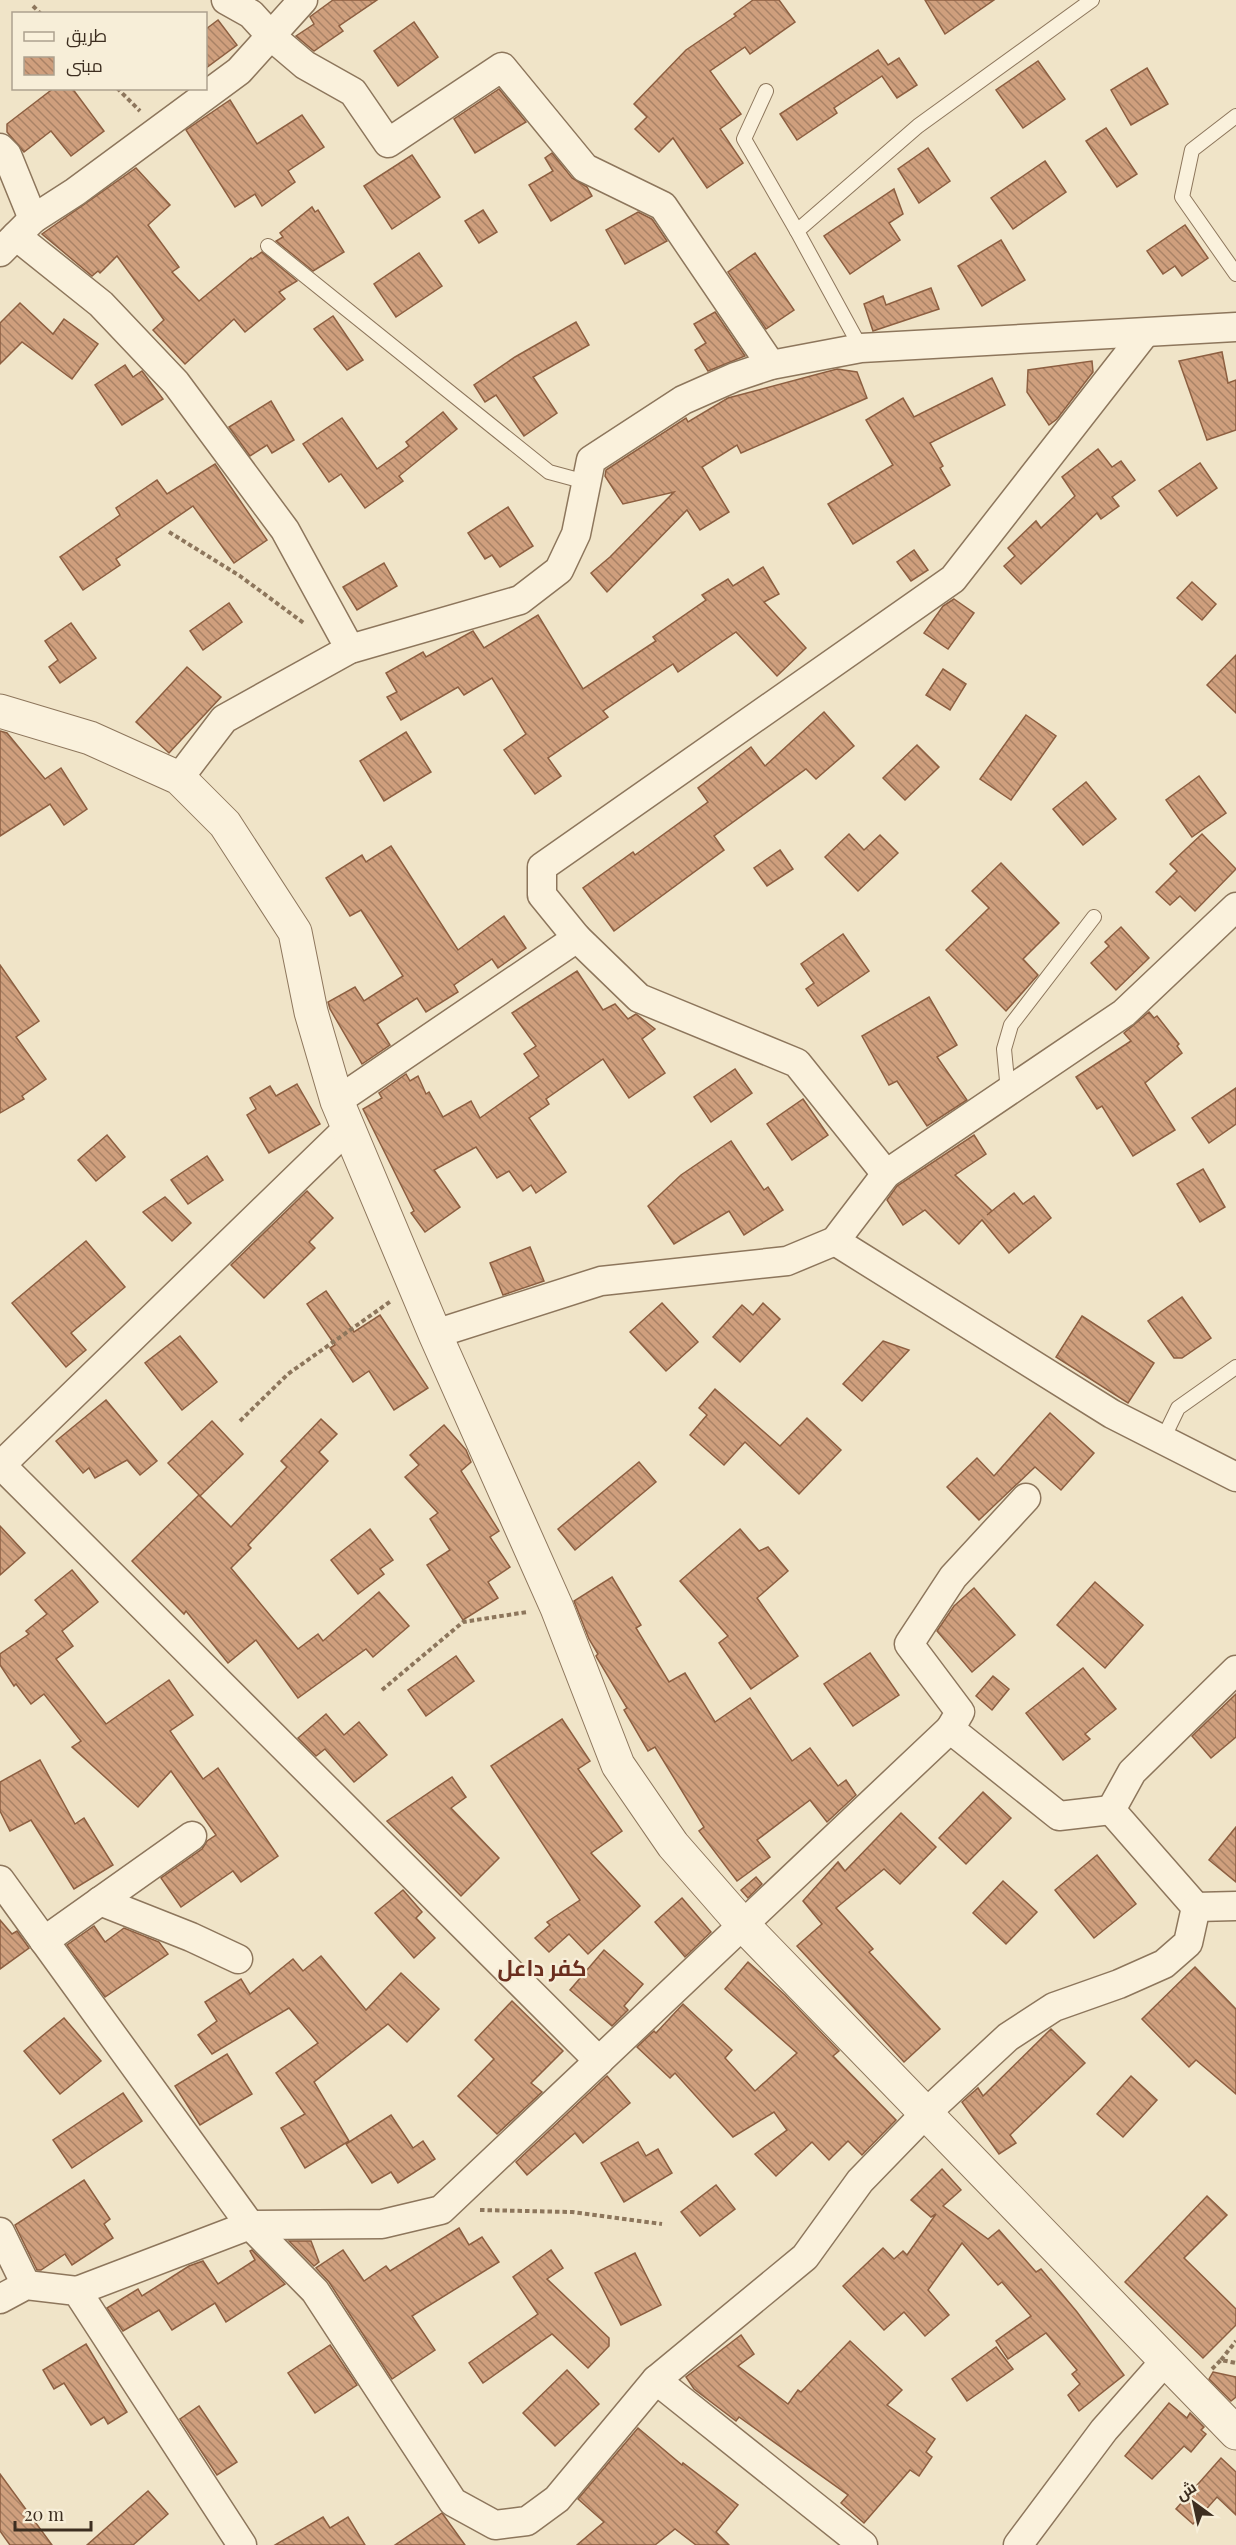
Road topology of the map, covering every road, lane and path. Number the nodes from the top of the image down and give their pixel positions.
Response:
1 (226, 0) edge
2 (303, 0) edge
3 (1092, 0) edge
4 (33, 6) dead end
5 (39, 12) edge
6 (272, 37) junction
7 (119, 90) edge
8 (766, 91) dead end
9 (1236, 116) edge
10 (158, 129) junction
11 (0, 148) edge
12 (797, 231) junction
13 (16, 236) edge
14 (268, 246) dead end
15 (1236, 274) edge
16 (1236, 327) edge
17 (1145, 333) junction
18 (861, 348) junction
19 (771, 365) junction
20 (586, 482) junction
21 (169, 532) dead end
22 (344, 653) junction
23 (0, 711) edge
24 (179, 778) junction
25 (1236, 907) edge
26 (1094, 917) dead end
27 (577, 938) junction
28 (1008, 1091) junction
29 (342, 1115) junction
30 (886, 1174) junction
31 (835, 1241) junction
32 (417, 1289) junction
33 (435, 1334) junction
34 (1236, 1367) edge
35 (240, 1421) dead end
36 (1163, 1439) junction
37 (0, 1465) edge
38 (1236, 1477) edge
39 (1026, 1498) dead end
40 (557, 1608) junction
41 (1236, 1670) edge
42 (382, 1690) dead end
43 (950, 1729) junction
44 (1112, 1810) junction
45 (192, 1836) dead end
46 (0, 1880) edge
47 (100, 1901) junction
48 (1236, 1906) edge
49 (1196, 1907) junction
50 (744, 1926) junction
51 (44, 1941) junction
52 (238, 1959) dead end
53 (599, 2061) junction
54 (925, 2114) junction
55 (441, 2210) junction
56 (662, 2224) dead end
57 (250, 2225) junction
58 (0, 2232) edge
59 (26, 2285) junction
60 (77, 2291) junction
61 (0, 2300) edge
62 (1236, 2341) edge
63 (1221, 2360) dead end
64 (1166, 2361) junction
65 (656, 2380) junction
66 (1236, 2433) edge
67 (242, 2545) edge
68 (863, 2545) edge
69 (1018, 2545) edge

1 - 6 street
2 - 6 street
3 - 12 lane
4 - 5 path
6 - 10 street
6 - 19 street
7 - 10 path
8 - 12 lane
9 - 15 lane
10 - 13 street
11 - 13 street
12 - 18 lane
13 - 22 street
14 - 20 lane
16 - 17 street
17 - 18 street
17 - 27 street
18 - 19 street
19 - 20 street
20 - 22 street
21 - 22 path
22 - 24 street
23 - 24 street
24 - 29 street
25 - 28 street
26 - 28 lane
27 - 29 street
27 - 30 street
28 - 30 street
29 - 32 street
29 - 37 street
30 - 31 street
31 - 33 street
31 - 36 street
32 - 33 street
32 - 35 path
33 - 40 street
34 - 36 lane
36 - 38 street
37 - 53 street
39 - 43 street
40 - 42 path
40 - 50 street
41 - 44 street
43 - 44 street
43 - 50 street
44 - 49 street
45 - 47 street
46 - 51 street
47 - 51 street
47 - 52 street
48 - 49 street
49 - 54 street
50 - 53 street
50 - 54 street
51 - 57 street
53 - 55 street
54 - 64 street
54 - 65 street
55 - 56 path
55 - 57 street
57 - 60 street
57 - 65 street
58 - 59 street
59 - 60 street
59 - 61 street
60 - 67 street
62 - 63 path
64 - 66 street
64 - 69 street
65 - 68 street

